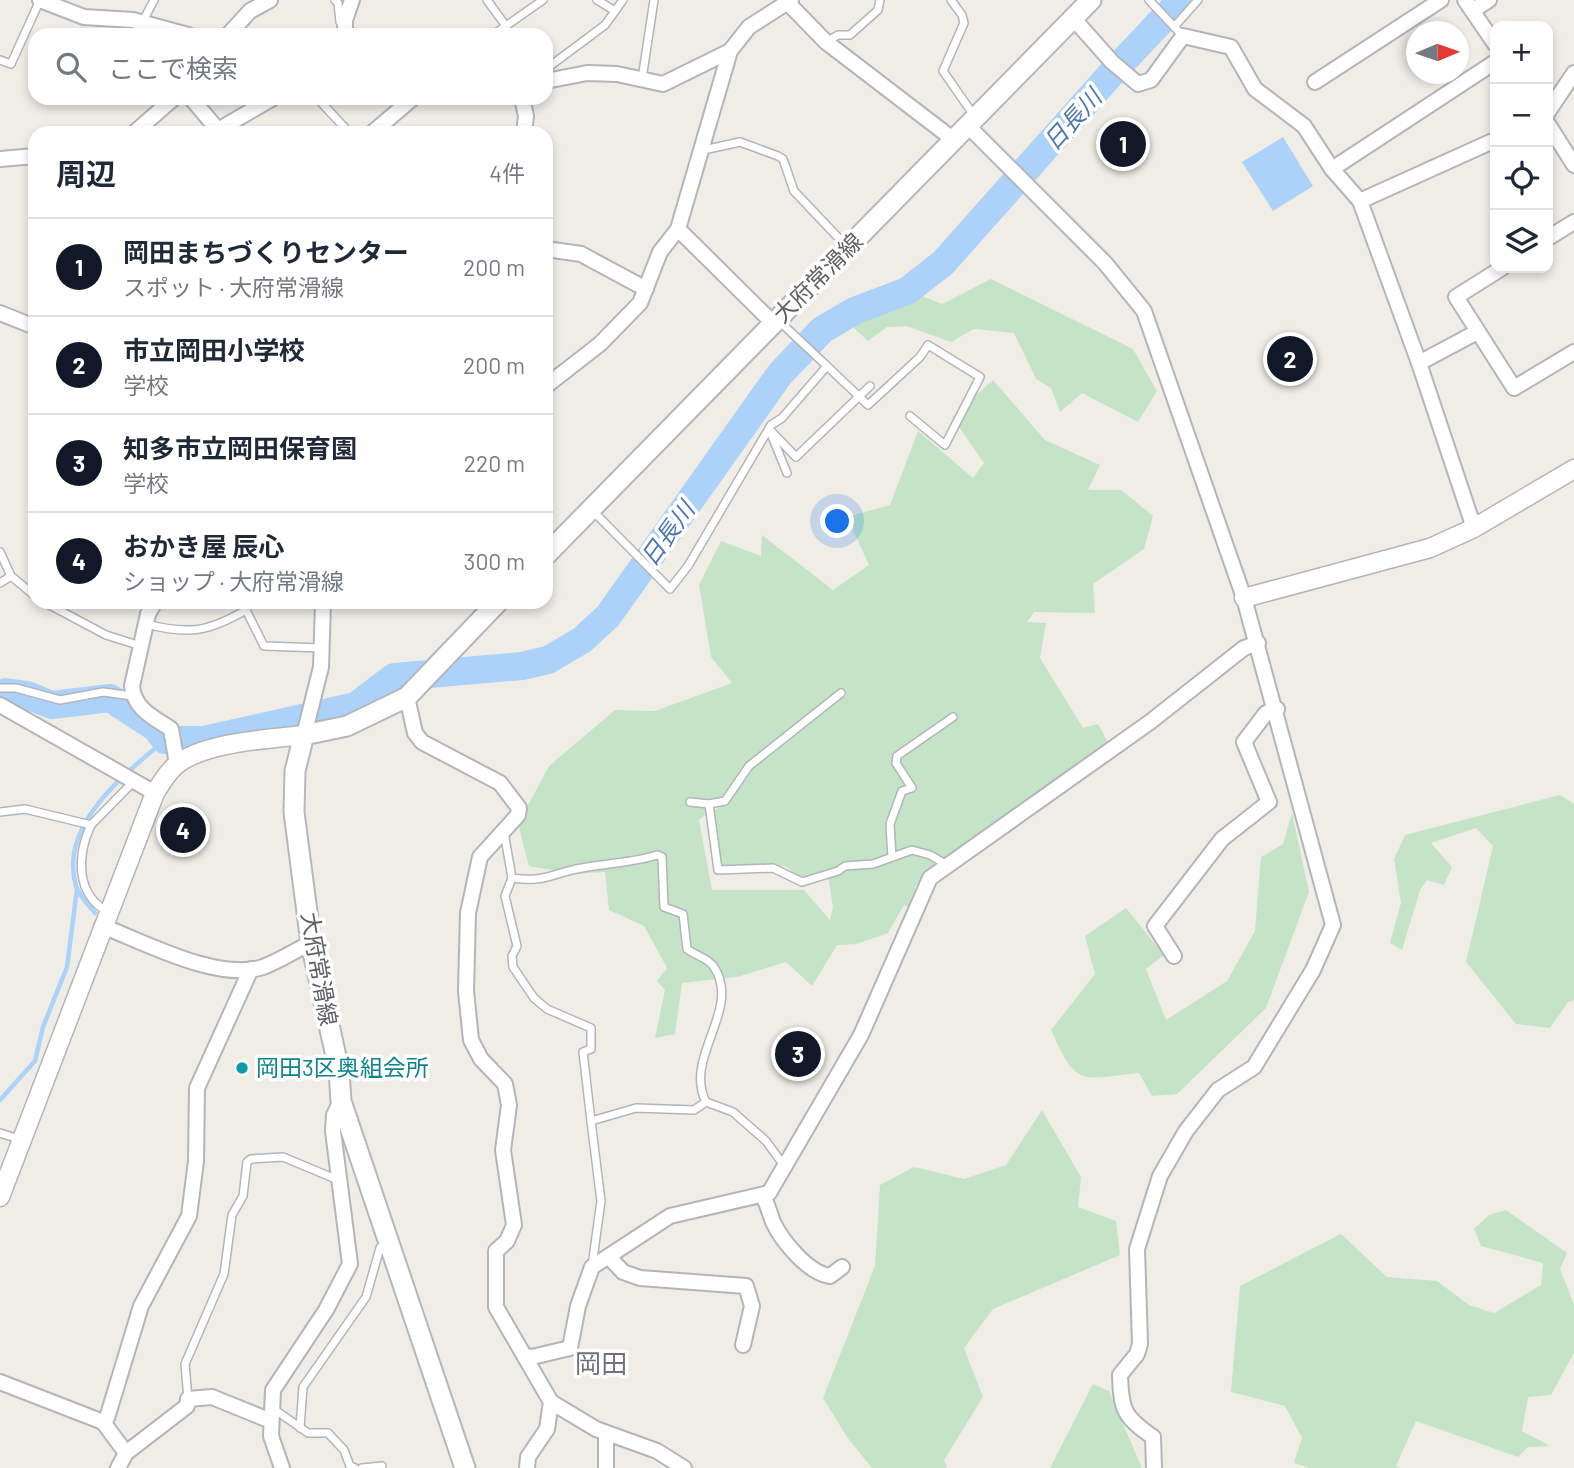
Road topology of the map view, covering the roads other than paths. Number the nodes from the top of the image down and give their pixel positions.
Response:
1 (40, 0) edge
2 (154, 0) edge
3 (270, 0) edge
4 (335, 0) edge
5 (352, 0) edge
6 (487, 0) edge
7 (543, 0) edge
8 (597, 0) edge
9 (623, 0) edge
10 (654, 0) edge
11 (880, 0) edge
12 (951, 0) edge
13 (1091, 0) edge
14 (1149, 0) edge
15 (1198, 0) edge
16 (1441, 0) edge
17 (1489, 0) edge
18 (785, 2) edge
19 (1469, 5) edge
20 (615, 11) junction
21 (1073, 18) junction
22 (142, 23) junction
23 (506, 26) junction
24 (161, 28) edge
25 (234, 28) edge
26 (340, 28) edge
27 (345, 28) edge
28 (503, 28) edge
29 (1176, 29) junction
30 (1490, 36) edge
31 (826, 42) junction
32 (730, 51) junction
33 (0, 60) edge
34 (553, 64) edge
35 (1490, 65) edge
36 (1574, 72) edge
37 (553, 80) edge
38 (642, 80) junction
39 (1314, 82) dead end
40 (1553, 104) edge
41 (166, 105) edge
42 (197, 105) edge
43 (261, 105) edge
44 (324, 105) edge
45 (405, 105) edge
46 (524, 105) edge
47 (972, 122) junction
48 (142, 126) edge
49 (214, 126) edge
50 (226, 126) edge
51 (343, 126) edge
52 (380, 126) edge
53 (525, 126) edge
54 (1553, 132) edge
55 (954, 140) junction
56 (1490, 142) edge
57 (702, 147) junction
58 (28, 157) edge
59 (0, 159) edge
60 (1574, 165) edge
61 (1332, 169) junction
62 (1360, 201) junction
63 (1574, 222) edge
64 (678, 229) junction
65 (1553, 235) edge
66 (848, 248) junction
67 (553, 249) edge
68 (1494, 273) edge
69 (646, 289) junction
70 (0, 313) edge
71 (775, 321) junction
72 (28, 324) edge
73 (1476, 332) junction
74 (1574, 352) edge
75 (1419, 363) junction
76 (827, 366) junction
77 (553, 381) edge
78 (870, 386) dead end
79 (858, 397) junction
80 (909, 415) dead end
81 (769, 429) junction
82 (1573, 471) edge
83 (787, 473) dead end
84 (591, 508) junction
85 (1474, 528) junction
86 (553, 545) edge
87 (0, 552) edge
88 (11, 576) junction
89 (0, 583) edge
90 (28, 590) edge
91 (1244, 598) junction
92 (57, 609) edge
93 (152, 609) edge
94 (239, 609) edge
95 (246, 609) edge
96 (323, 609) edge
97 (491, 609) edge
98 (146, 624) junction
99 (1258, 643) junction
100 (142, 646) junction
101 (322, 648) junction
102 (0, 688) edge
103 (841, 692) dead end
104 (133, 696) junction
105 (407, 698) junction
106 (0, 705) edge
107 (1277, 709) junction
108 (953, 717) dead end
109 (307, 723) junction
110 (176, 755) junction
111 (135, 780) junction
112 (155, 793) junction
113 (690, 802) dead end
114 (709, 804) junction
115 (0, 812) edge
116 (91, 825) junction
117 (503, 831) junction
118 (892, 857) junction
119 (947, 865) junction
120 (512, 878) junction
121 (105, 919) junction
122 (312, 943) junction
123 (1174, 956) dead end
124 (251, 969) junction
125 (341, 1101) junction
126 (706, 1102) junction
127 (590, 1121) junction
128 (0, 1133) edge
129 (22, 1140) junction
130 (785, 1167) junction
131 (339, 1180) junction
132 (762, 1195) junction
133 (0, 1197) edge
134 (387, 1242) junction
135 (609, 1257) junction
136 (592, 1267) junction
137 (842, 1267) dead end
138 (743, 1345) dead end
139 (525, 1356) junction
140 (0, 1382) edge
141 (188, 1399) junction
142 (551, 1402) junction
143 (271, 1414) junction
144 (103, 1422) junction
145 (300, 1428) junction
146 (606, 1434) junction
147 (125, 1453) junction
148 (382, 1466) edge
149 (118, 1468) edge
150 (282, 1468) edge
151 (355, 1468) edge
152 (362, 1468) edge
153 (465, 1468) edge
154 (527, 1468) edge
155 (606, 1468) edge
156 (684, 1468) edge
157 (1154, 1468) edge

1 - 22 street
1 - 33 lane
2 - 22 lane
3 - 25 street
4 - 26 lane
5 - 27 street
6 - 23 lane
7 - 23 lane
8 - 20 lane
9 - 20 lane
10 - 38 lane
11 - 31 lane
12 - 47 lane
13 - 21 main road, 大府常滑線
14 - 29 lane
15 - 29 lane
16 - 39 street
17 - 19 street
18 - 31 street
18 - 32 street
19 - 30 street
20 - 34 lane
21 - 29 street
21 - 47 main road, 大府常滑線
22 - 24 street
23 - 28 lane
29 - 61 street
31 - 55 street
32 - 38 street
32 - 57 street
35 - 61 street
36 - 40 street
37 - 38 street
41 - 48 street
42 - 49 street
43 - 50 street
44 - 51 lane
45 - 52 street
46 - 53 street
47 - 55 main road, 大府常滑線
47 - 91 street
54 - 60 street
55 - 66 main road, 大府常滑線
56 - 62 street
57 - 64 street
57 - 66 lane
58 - 59 street
61 - 62 street
62 - 75 street
63 - 65 street
64 - 69 street
64 - 71 street
66 - 71 main road, 大府常滑線
67 - 69 street
68 - 73 street
69 - 77 street
70 - 72 street
71 - 76 lane
71 - 84 main road, 大府常滑線
73 - 74 street
73 - 75 street
75 - 85 street
76 - 79 lane
76 - 81 lane
78 - 79 lane
79 - 80 lane
79 - 81 lane
81 - 83 lane
81 - 84 lane
82 - 85 street
84 - 86 main road, 大府常滑線
85 - 91 street
87 - 88 lane
88 - 89 lane
88 - 90 lane
91 - 99 street
92 - 100 lane
93 - 98 street
94 - 98 lane
95 - 101 lane
96 - 101 street
97 - 105 main road
98 - 100 street
99 - 107 street
99 - 119 street
100 - 104 street
101 - 109 street
102 - 104 lane
103 - 114 lane
104 - 110 street
105 - 109 main road
105 - 117 street
106 - 111 street
107 - 123 street
107 - 157 street
108 - 118 lane
109 - 110 street
109 - 122 main road, 大府常滑線
110 - 112 street
111 - 112 street
111 - 116 lane
112 - 121 street
113 - 114 lane
114 - 118 lane
115 - 116 lane
116 - 121 lane
117 - 120 lane
117 - 139 street
118 - 119 lane
119 - 130 street
120 - 126 lane
120 - 127 lane
121 - 124 street
121 - 129 street
122 - 124 street
122 - 125 main road, 大府常滑線
124 - 144 street
125 - 131 street
125 - 134 main road, 大府常滑線
126 - 127 lane
126 - 130 lane
127 - 136 lane
128 - 129 lane
129 - 133 street
130 - 132 street
131 - 141 lane
131 - 143 street
132 - 135 street
132 - 137 street
134 - 145 lane
134 - 153 main road, 大府常滑線
135 - 136 street
135 - 138 street
136 - 139 street
139 - 142 street
140 - 144 street
141 - 143 street
141 - 147 street
142 - 146 street
142 - 154 street
143 - 145 lane
143 - 150 street
144 - 147 street
145 - 151 lane
146 - 155 street
146 - 156 street
147 - 149 street
148 - 152 lane

